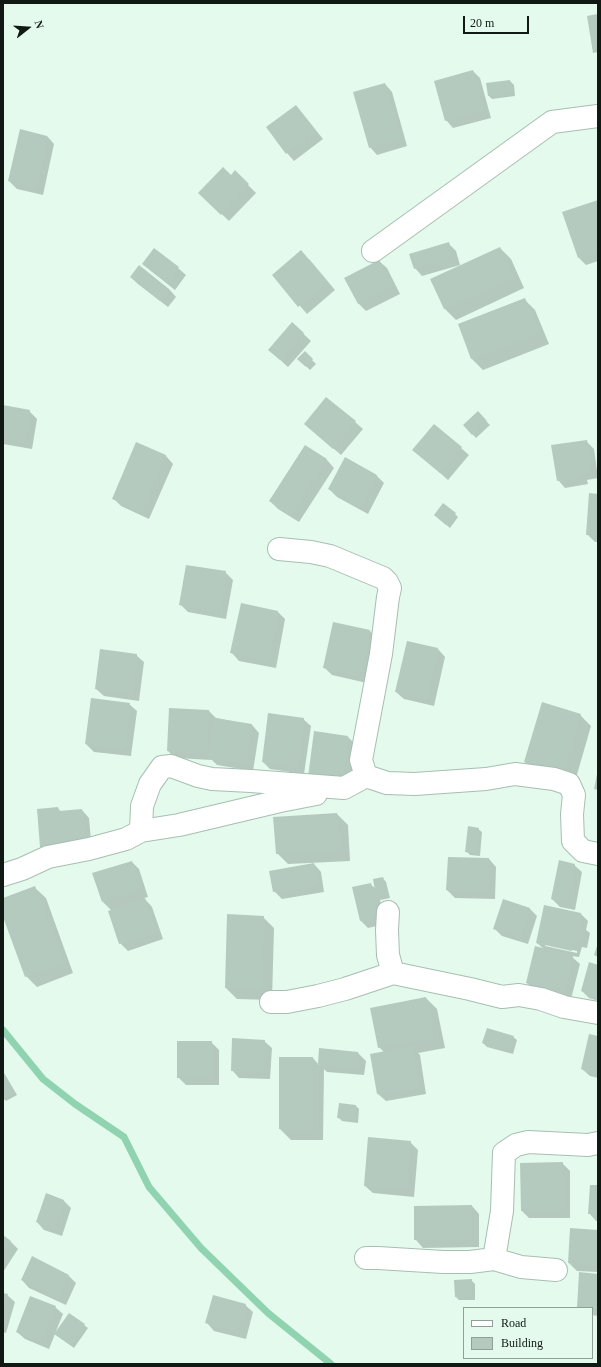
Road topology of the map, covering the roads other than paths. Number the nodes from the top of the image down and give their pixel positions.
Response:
1 (598, 116) edge
2 (373, 251) dead end
3 (279, 549) dead end
4 (366, 776) junction
5 (344, 788) junction
6 (141, 831) junction
7 (598, 854) edge
8 (3, 875) edge
9 (388, 912) dead end
10 (393, 973) junction
11 (271, 1002) dead end
12 (598, 1013) edge
13 (598, 1143) edge
14 (366, 1258) dead end
15 (494, 1259) junction
16 (556, 1270) dead end

1 - 2 street
3 - 4 street
4 - 5 street
4 - 7 street
5 - 6 street
5 - 6 street
6 - 8 street
9 - 10 street
10 - 11 street
10 - 12 street
13 - 15 street
14 - 15 street
15 - 16 street

